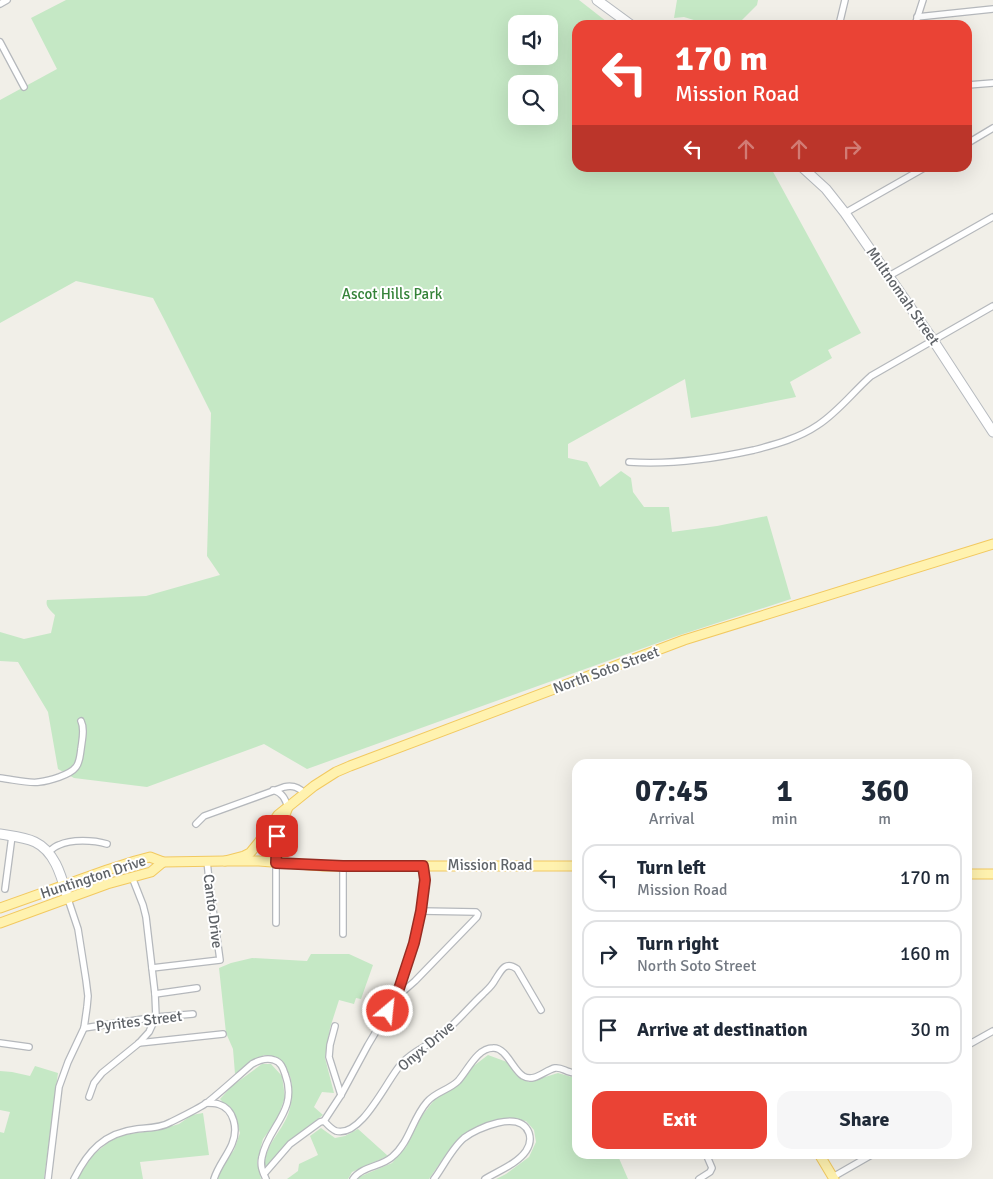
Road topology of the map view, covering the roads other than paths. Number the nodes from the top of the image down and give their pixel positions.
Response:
1 (7, 0) edge
2 (597, 0) edge
3 (845, 0) edge
4 (923, 0) edge
5 (0, 4) edge
6 (993, 8) edge
7 (917, 17) junction
8 (624, 20) edge
9 (840, 20) edge
10 (916, 20) edge
11 (0, 42) edge
12 (993, 83) edge
13 (972, 85) edge
14 (24, 86) dead end
15 (993, 128) edge
16 (972, 141) edge
17 (808, 172) edge
18 (917, 172) edge
19 (845, 212) junction
20 (993, 217) edge
21 (889, 276) junction
22 (993, 306) edge
23 (933, 340) junction
24 (993, 432) edge
25 (629, 462) dead end
26 (993, 544) edge
27 (81, 721) dead end
28 (0, 778) edge
29 (274, 790) junction
30 (305, 794) junction
31 (288, 807) junction
32 (196, 824) dead end
33 (0, 834) edge
34 (12, 836) junction
35 (107, 844) dead end
36 (49, 852) junction
37 (207, 861) junction
38 (225, 861) junction
39 (163, 862) junction
40 (276, 863) junction
41 (343, 866) junction
42 (423, 866) junction
43 (572, 866) edge
44 (972, 874) edge
45 (993, 874) edge
46 (132, 877) junction
47 (63, 885) junction
48 (5, 889) dead end
49 (68, 899) junction
50 (0, 908) edge
51 (421, 911) junction
52 (0, 923) edge
53 (276, 923) dead end
54 (343, 934) dead end
55 (152, 968) junction
56 (198, 988) dead end
57 (155, 994) junction
58 (396, 998) junction
59 (541, 1010) dead end
60 (193, 1014) dead end
61 (156, 1017) junction
62 (335, 1026) dead end
63 (84, 1028) junction
64 (993, 1031) edge
65 (223, 1034) dead end
66 (0, 1043) edge
67 (139, 1043) junction
68 (972, 1043) edge
69 (29, 1047) dead end
70 (572, 1073) edge
71 (341, 1095) junction
72 (89, 1097) dead end
73 (206, 1103) junction
74 (324, 1121) junction
75 (708, 1159) edge
76 (822, 1159) edge
77 (865, 1159) edge
78 (265, 1177) edge
79 (834, 1178) edge
80 (48, 1179) edge
81 (74, 1179) edge
82 (214, 1179) edge
83 (353, 1179) edge
84 (434, 1179) edge
85 (485, 1179) edge
86 (699, 1179) edge

1 - 5 street
2 - 8 street
3 - 9 street
4 - 7 street
6 - 7 street
7 - 10 street
11 - 14 street
12 - 13 street
15 - 16 street
17 - 19 street, Multnomah Street
18 - 19 street
19 - 21 street, Multnomah Street
20 - 21 street
21 - 23 street, Multnomah Street
22 - 23 street
23 - 24 street, Multnomah Street
23 - 25 street
26 - 30 main road, North Soto Street
27 - 28 street
29 - 30 street
29 - 31 street
29 - 32 street
30 - 31 main road, North Soto Street
31 - 38 main road, North Soto Street
31 - 40 main road
33 - 34 street
34 - 36 street
34 - 48 street
35 - 36 street
36 - 47 street
37 - 38 main road, Mission Road
37 - 39 main road, Mission Road
37 - 55 street, Canto Drive
38 - 40 main road, Mission Road
39 - 46 main road, Huntington Drive
39 - 47 main road, Huntington Drive
40 - 41 main road, Mission Road
40 - 53 street
41 - 42 main road, Mission Road
41 - 54 street
42 - 43 main road, Mission Road
42 - 51 street
44 - 45 main road
46 - 49 main road, Huntington Drive
46 - 55 street
47 - 49 street
47 - 50 main road, Huntington Drive
49 - 52 main road, Huntington Drive
49 - 63 street
51 - 58 street
51 - 58 street
55 - 57 street
56 - 57 street
57 - 61 street
58 - 71 street
59 - 74 street, Onyx Drive
60 - 61 street, Pyrites Street
61 - 63 street, Pyrites Street
61 - 67 street
62 - 71 street
63 - 80 street
64 - 68 street
65 - 67 street
66 - 69 street
67 - 72 street
70 - 83 street
71 - 74 street
73 - 78 street
73 - 81 street
73 - 82 street
74 - 78 street
75 - 86 street
76 - 79 main road
77 - 79 street
84 - 85 street

